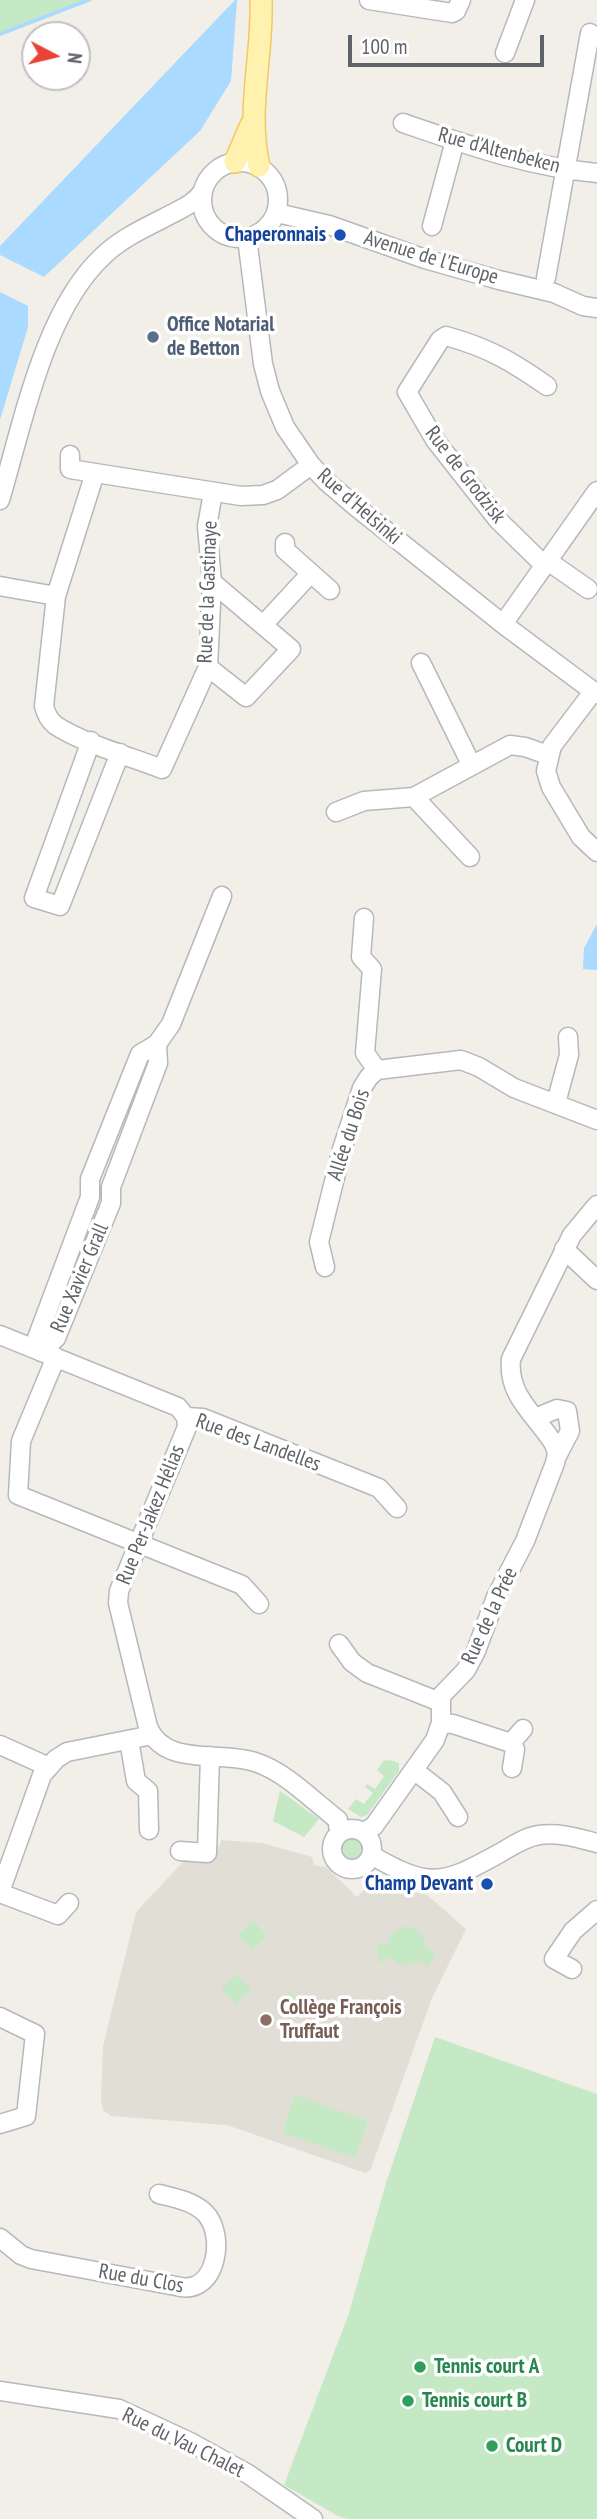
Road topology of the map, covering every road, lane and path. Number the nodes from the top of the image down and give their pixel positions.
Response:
1 (261, 0) edge
2 (369, 0) edge
3 (461, 0) edge
4 (525, 0) edge
5 (590, 33) dead end
6 (505, 53) dead end
7 (253, 120) junction
8 (403, 123) dead end
9 (455, 141) junction
10 (235, 162) junction
11 (259, 166) junction
12 (566, 171) junction
13 (597, 173) edge
14 (203, 191) junction
15 (277, 213) junction
16 (162, 218) junction
17 (208, 221) junction
18 (432, 226) dead end
19 (247, 238) junction
20 (546, 278) dead end
21 (590, 307) edge
22 (597, 320) edge
23 (547, 386) dead end
24 (70, 455) dead end
25 (311, 465) junction
26 (96, 474) junction
27 (597, 491) edge
28 (213, 493) junction
29 (0, 500) edge
30 (285, 544) dead end
31 (547, 564) junction
32 (311, 573) junction
33 (212, 582) junction
34 (0, 586) edge
35 (588, 589) dead end
36 (330, 590) dead end
37 (56, 596) junction
38 (503, 624) junction
39 (263, 625) junction
40 (421, 663) dead end
41 (208, 667) junction
42 (595, 693) edge
43 (91, 741) junction
44 (120, 753) junction
45 (548, 755) junction
46 (471, 764) junction
47 (414, 797) junction
48 (337, 812) dead end
49 (597, 852) edge
50 (470, 857) dead end
51 (222, 896) dead end
52 (364, 918) dead end
53 (568, 1037) dead end
54 (157, 1044) junction
55 (377, 1070) junction
56 (556, 1103) junction
57 (597, 1120) edge
58 (90, 1197) junction
59 (111, 1203) junction
60 (597, 1205) edge
61 (564, 1249) junction
62 (325, 1267) dead end
63 (597, 1280) edge
64 (0, 1335) edge
65 (48, 1354) junction
66 (186, 1417) junction
67 (535, 1418) junction
68 (557, 1456) junction
69 (397, 1508) dead end
70 (139, 1546) junction
71 (259, 1604) dead end
72 (339, 1644) dead end
73 (440, 1702) junction
74 (441, 1723) junction
75 (523, 1729) dead end
76 (152, 1735) junction
77 (128, 1740) junction
78 (511, 1743) junction
79 (0, 1745) edge
80 (211, 1756) junction
81 (48, 1767) junction
82 (512, 1768) dead end
83 (415, 1770) junction
84 (458, 1816) dead end
85 (149, 1830) dead end
86 (343, 1831) junction
87 (364, 1832) junction
88 (597, 1843) edge
89 (180, 1851) dead end
90 (371, 1855) junction
91 (0, 1892) edge
92 (69, 1903) dead end
93 (597, 1910) edge
94 (572, 1969) dead end
95 (0, 2017) edge
96 (0, 2124) edge
97 (159, 2194) dead end
98 (0, 2238) edge
99 (0, 2391) edge
100 (313, 2519) edge

1 - 7 main road
2 - 3 street
4 - 6 street
5 - 12 street
7 - 10 main road
7 - 11 main road
8 - 9 street, Rue d'Altenbeken
9 - 12 street, Rue d'Altenbeken
9 - 18 street
10 - 11 street
10 - 14 street
11 - 15 street
12 - 13 street, Rue d'Altenbeken
12 - 20 street
14 - 16 street
14 - 17 street
15 - 19 street
15 - 21 street, Avenue de l'Europe
16 - 17 street
16 - 29 street
17 - 19 street
19 - 25 street, Rue d'Helsinki
21 - 22 street, Avenue de l'Europe
23 - 31 street, Rue de Grodzisk
24 - 26 street, Rue de la Gastinaye
25 - 28 street, Rue de la Gastinaye
25 - 38 street, Rue d'Helsinki
26 - 28 street, Rue de la Gastinaye
26 - 37 street, Rue de la Gastinaye
27 - 31 street
28 - 33 street, Rue de la Gastinaye
30 - 32 street
31 - 35 street, Rue de Grodzisk
31 - 38 street
32 - 36 street
32 - 39 street
33 - 39 street
33 - 41 street, Rue de la Gastinaye
34 - 37 street
37 - 43 street, Rue de la Gastinaye
38 - 42 street, Rue d'Helsinki
39 - 41 street
40 - 46 street
41 - 44 street, Rue de la Gastinaye
42 - 45 street
43 - 44 street, Rue de la Gastinaye
43 - 44 street
45 - 46 street
45 - 49 street
46 - 47 street
47 - 48 street
47 - 50 street
51 - 54 street, Rue Xavier Grall
52 - 55 street
53 - 56 street
54 - 58 street, Rue Xavier Grall
54 - 59 street, Rue Xavier Grall
55 - 56 street, Allée du Bois
55 - 62 street, Allée du Bois
56 - 57 street, Allée du Bois
58 - 59 street, Rue Xavier Grall
58 - 65 street, Rue Xavier Grall
59 - 65 street, Rue Xavier Grall
60 - 61 street
61 - 63 street
61 - 67 street
64 - 65 street, Rue des Landelles
65 - 66 street, Rue des Landelles
65 - 70 street
66 - 69 street, Rue des Landelles
66 - 70 street, Rue Per-Jakez Hélias
67 - 68 street
67 - 68 street, Rue de la Prée
68 - 73 street, Rue de la Prée
70 - 71 street
70 - 76 street, Rue Per-Jakez Hélias
72 - 73 street
73 - 74 street
74 - 78 street
74 - 83 street
75 - 78 street
76 - 77 street
76 - 80 street
77 - 81 street
77 - 85 street
78 - 82 street
79 - 81 street
80 - 86 street
80 - 89 street
81 - 91 street
83 - 84 street
83 - 87 street
86 - 87 street
86 - 90 street
87 - 90 street
88 - 90 street
91 - 92 street
93 - 94 street
95 - 96 street
97 - 98 street, Rue du Clos
99 - 100 street, Rue du Vau Chalet

